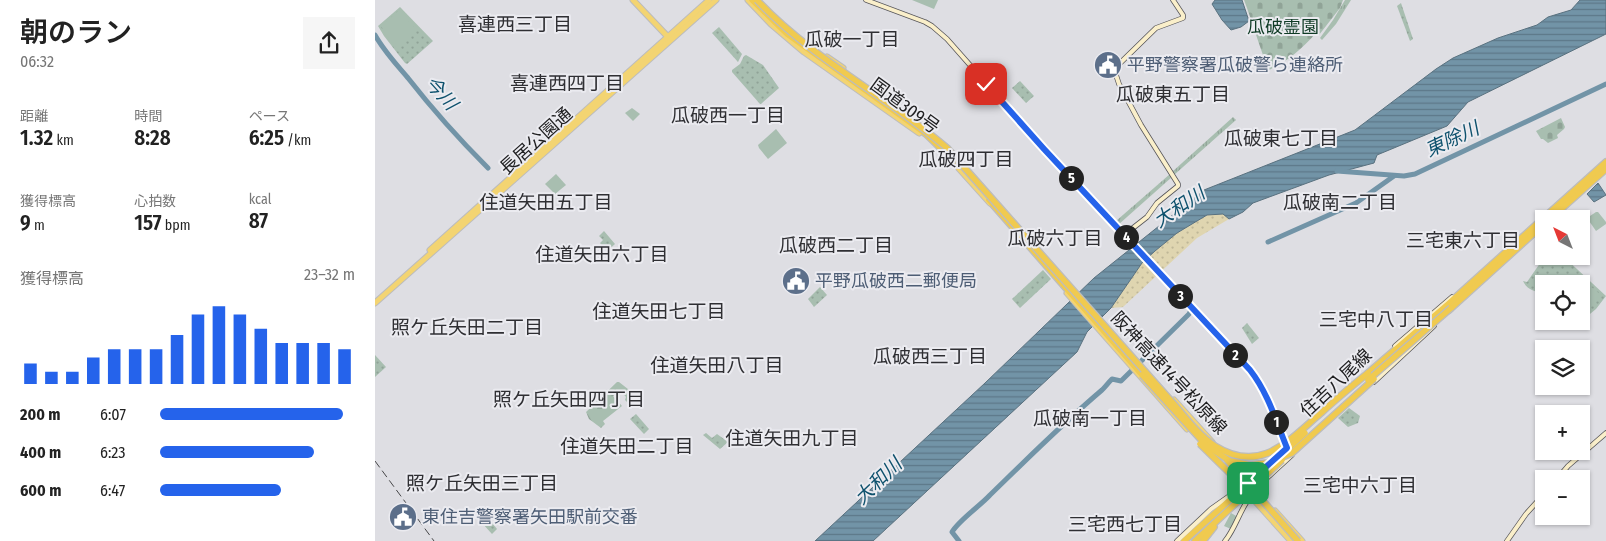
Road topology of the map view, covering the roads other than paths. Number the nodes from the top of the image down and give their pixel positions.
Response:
1 (633, 0) edge
2 (709, 0) edge
3 (716, 0) edge
4 (748, 0) edge
5 (752, 0) edge
6 (759, 0) edge
7 (866, 0) edge
8 (1173, 0) edge
9 (669, 38) junction
10 (1606, 160) edge
11 (1606, 169) edge
12 (1561, 210) edge
13 (1535, 233) edge
14 (1535, 233) edge
15 (1125, 235) junction
16 (375, 298) edge
17 (375, 303) edge
18 (1451, 308) junction
19 (1114, 337) junction
20 (1368, 373) junction
21 (1142, 376) junction
22 (1606, 433) edge
23 (1288, 448) junction
24 (1290, 456) junction
25 (1565, 470) edge
26 (1248, 483) junction
27 (1242, 488) junction
28 (1255, 490) junction
29 (1251, 496) junction
30 (1535, 504) edge
31 (1203, 531) junction
32 (1177, 541) edge
33 (1184, 541) edge
34 (1189, 541) edge
35 (1195, 541) edge
36 (1203, 541) edge
37 (1225, 541) edge
38 (1295, 541) edge
39 (1303, 541) edge
40 (1507, 541) edge

1 - 9 highway
2 - 9 highway, 長居公園通
3 - 9 highway, 長居公園通
4 - 27 highway, 国道309号, bridge
5 - 21 highway, 阪神高速14号松原線, bridge
6 - 19 highway, 阪神高速14号松原線, bridge
6 - 26 highway, 国道309号, bridge
7 - 15 main road, 住吉八尾線
8 - 15 main road
9 - 16 highway, 長居公園通
9 - 17 highway, 長居公園通
10 - 20 highway, 阪神高速14号松原線
10 - 23 main road, 住吉八尾線
11 - 12 highway
13 - 18 highway, 阪神高速14号松原線
14 - 24 main road, 住吉八尾線
15 - 23 main road, 住吉八尾線
18 - 21 highway, 阪神高速14号松原線, bridge
18 - 31 highway, bridge
19 - 20 highway, 阪神高速14号松原線, bridge
19 - 38 highway, bridge
20 - 23 highway, bridge
21 - 38 highway, bridge
22 - 25 main road
23 - 24 main road, 住吉八尾線
23 - 26 main road, 住吉八尾線
23 - 31 highway, bridge
24 - 28 main road, 住吉八尾線
26 - 27 main road, 住吉八尾線
26 - 28 highway, 国道309号
27 - 29 highway, 国道309号
27 - 32 main road, 住吉八尾線
28 - 29 main road, 住吉八尾線
28 - 39 highway, 国道309号
29 - 37 main road, 住吉八尾線
29 - 38 highway, 国道309号
30 - 40 main road
31 - 33 highway
31 - 34 highway
31 - 35 highway
31 - 36 highway

